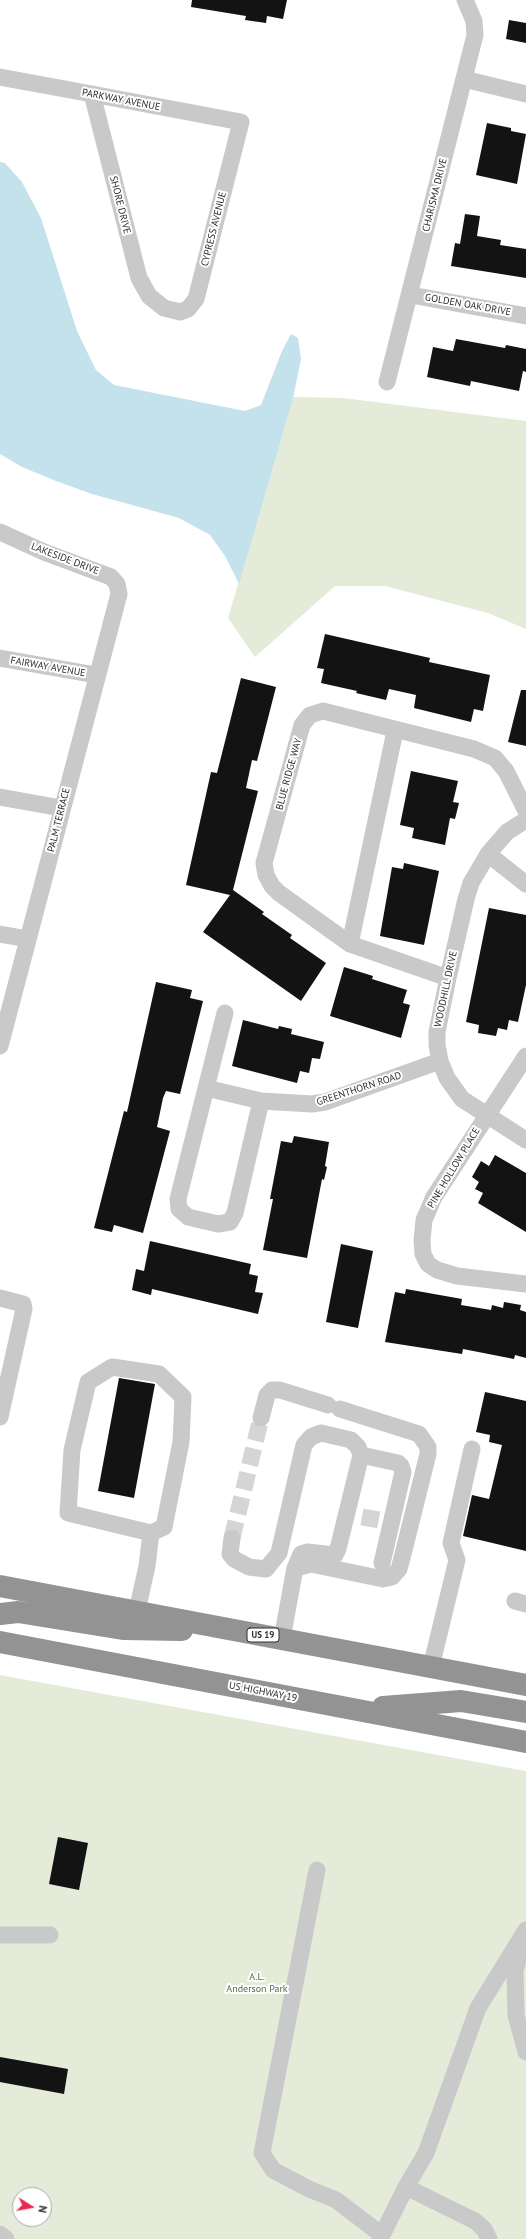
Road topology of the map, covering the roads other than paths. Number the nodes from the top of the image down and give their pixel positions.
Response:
1 (467, 4) edge
2 (0, 77) edge
3 (464, 79) junction
4 (92, 94) junction
5 (526, 94) edge
6 (241, 122) joint
7 (411, 295) junction
8 (164, 308) joint
9 (526, 316) edge
10 (387, 382) dead end
11 (0, 532) edge
12 (119, 594) joint
13 (0, 658) edge
14 (96, 675) junction
15 (395, 731) junction
16 (0, 797) edge
17 (61, 808) junction
18 (526, 811) edge
19 (526, 820) edge
20 (488, 854) junction
21 (526, 884) edge
22 (0, 934) edge
23 (28, 939) junction
24 (350, 944) junction
25 (448, 978) junction
26 (225, 1013) dead end
27 (0, 1046) edge
28 (526, 1056) edge
29 (440, 1061) junction
30 (206, 1088) junction
31 (261, 1101) junction
32 (486, 1115) junction
33 (526, 1140) edge
34 (526, 1284) edge
35 (0, 1298) edge
36 (5, 1377) edge
37 (0, 1417) edge
38 (261, 1418) tunnel mouth
39 (472, 1450) dead end
40 (361, 1455) junction
41 (151, 1533) junction
42 (232, 1538) tunnel mouth
43 (272, 1563) junction
44 (382, 1563) dead end
45 (295, 1568) junction
46 (0, 1586) edge
47 (137, 1611) junction
48 (0, 1614) edge
49 (246, 1632) junction
50 (282, 1638) junction
51 (0, 1642) edge
52 (431, 1667) junction
53 (526, 1685) edge
54 (356, 1710) junction
55 (526, 1712) edge
56 (526, 1742) edge
57 (317, 1870) dead end
58 (526, 1930) edge
59 (0, 1935) edge
60 (50, 1935) dead end
61 (526, 1937) edge
62 (526, 2052) edge
63 (406, 2187) junction
64 (0, 2234) edge
65 (381, 2237) edge
66 (6, 2239) edge
67 (489, 2239) edge

1 - 3 street, CHARISMA DRIVE
2 - 4 street, PARKWAY AVENUE
3 - 5 street
3 - 7 street, CHARISMA DRIVE
4 - 6 street, PARKWAY AVENUE
4 - 8 street, SHORE DRIVE
6 - 8 street, CYPRESS AVENUE
7 - 9 street, GOLDEN OAK DRIVE
7 - 10 street, CHARISMA DRIVE
11 - 12 street, LAKESIDE DRIVE
12 - 14 street, PALM TERRACE
13 - 14 street, FAIRWAY AVENUE
14 - 17 street, PALM TERRACE
15 - 18 street, BLUE RIDGE WAY
15 - 24 street
15 - 24 street, BLUE RIDGE WAY
16 - 17 street
17 - 23 street, PALM TERRACE
19 - 20 street, WOODHILL DRIVE
20 - 21 street
20 - 25 street, WOODHILL DRIVE
22 - 23 street
23 - 27 street, PALM TERRACE
24 - 25 street, BLUE RIDGE WAY
25 - 29 street, WOODHILL DRIVE
26 - 30 street
28 - 32 street, PINE HOLLOW PLACE
29 - 31 street, GREENTHORN ROAD
29 - 32 street, WOODHILL DRIVE
30 - 31 street, GREENTHORN ROAD
30 - 31 street
32 - 33 street, WOODHILL DRIVE
32 - 34 street, PINE HOLLOW PLACE
35 - 36 street
36 - 37 street
38 - 45 street
39 - 52 street
40 - 43 street
40 - 44 street
40 - 45 street
41 - 41 street
41 - 47 street
42 - 43 street
43 - 45 street
45 - 50 street
46 - 47 highway, US 19
47 - 49 highway, US 19
48 - 49 highway
49 - 50 highway, US 19
50 - 52 highway, US 19
51 - 54 highway, US HIGHWAY 19
52 - 53 highway, US 19
54 - 55 highway
54 - 56 highway, US HIGHWAY 19
57 - 65 street
58 - 63 street
59 - 60 street
61 - 62 street
63 - 65 street
63 - 67 street
64 - 66 street

